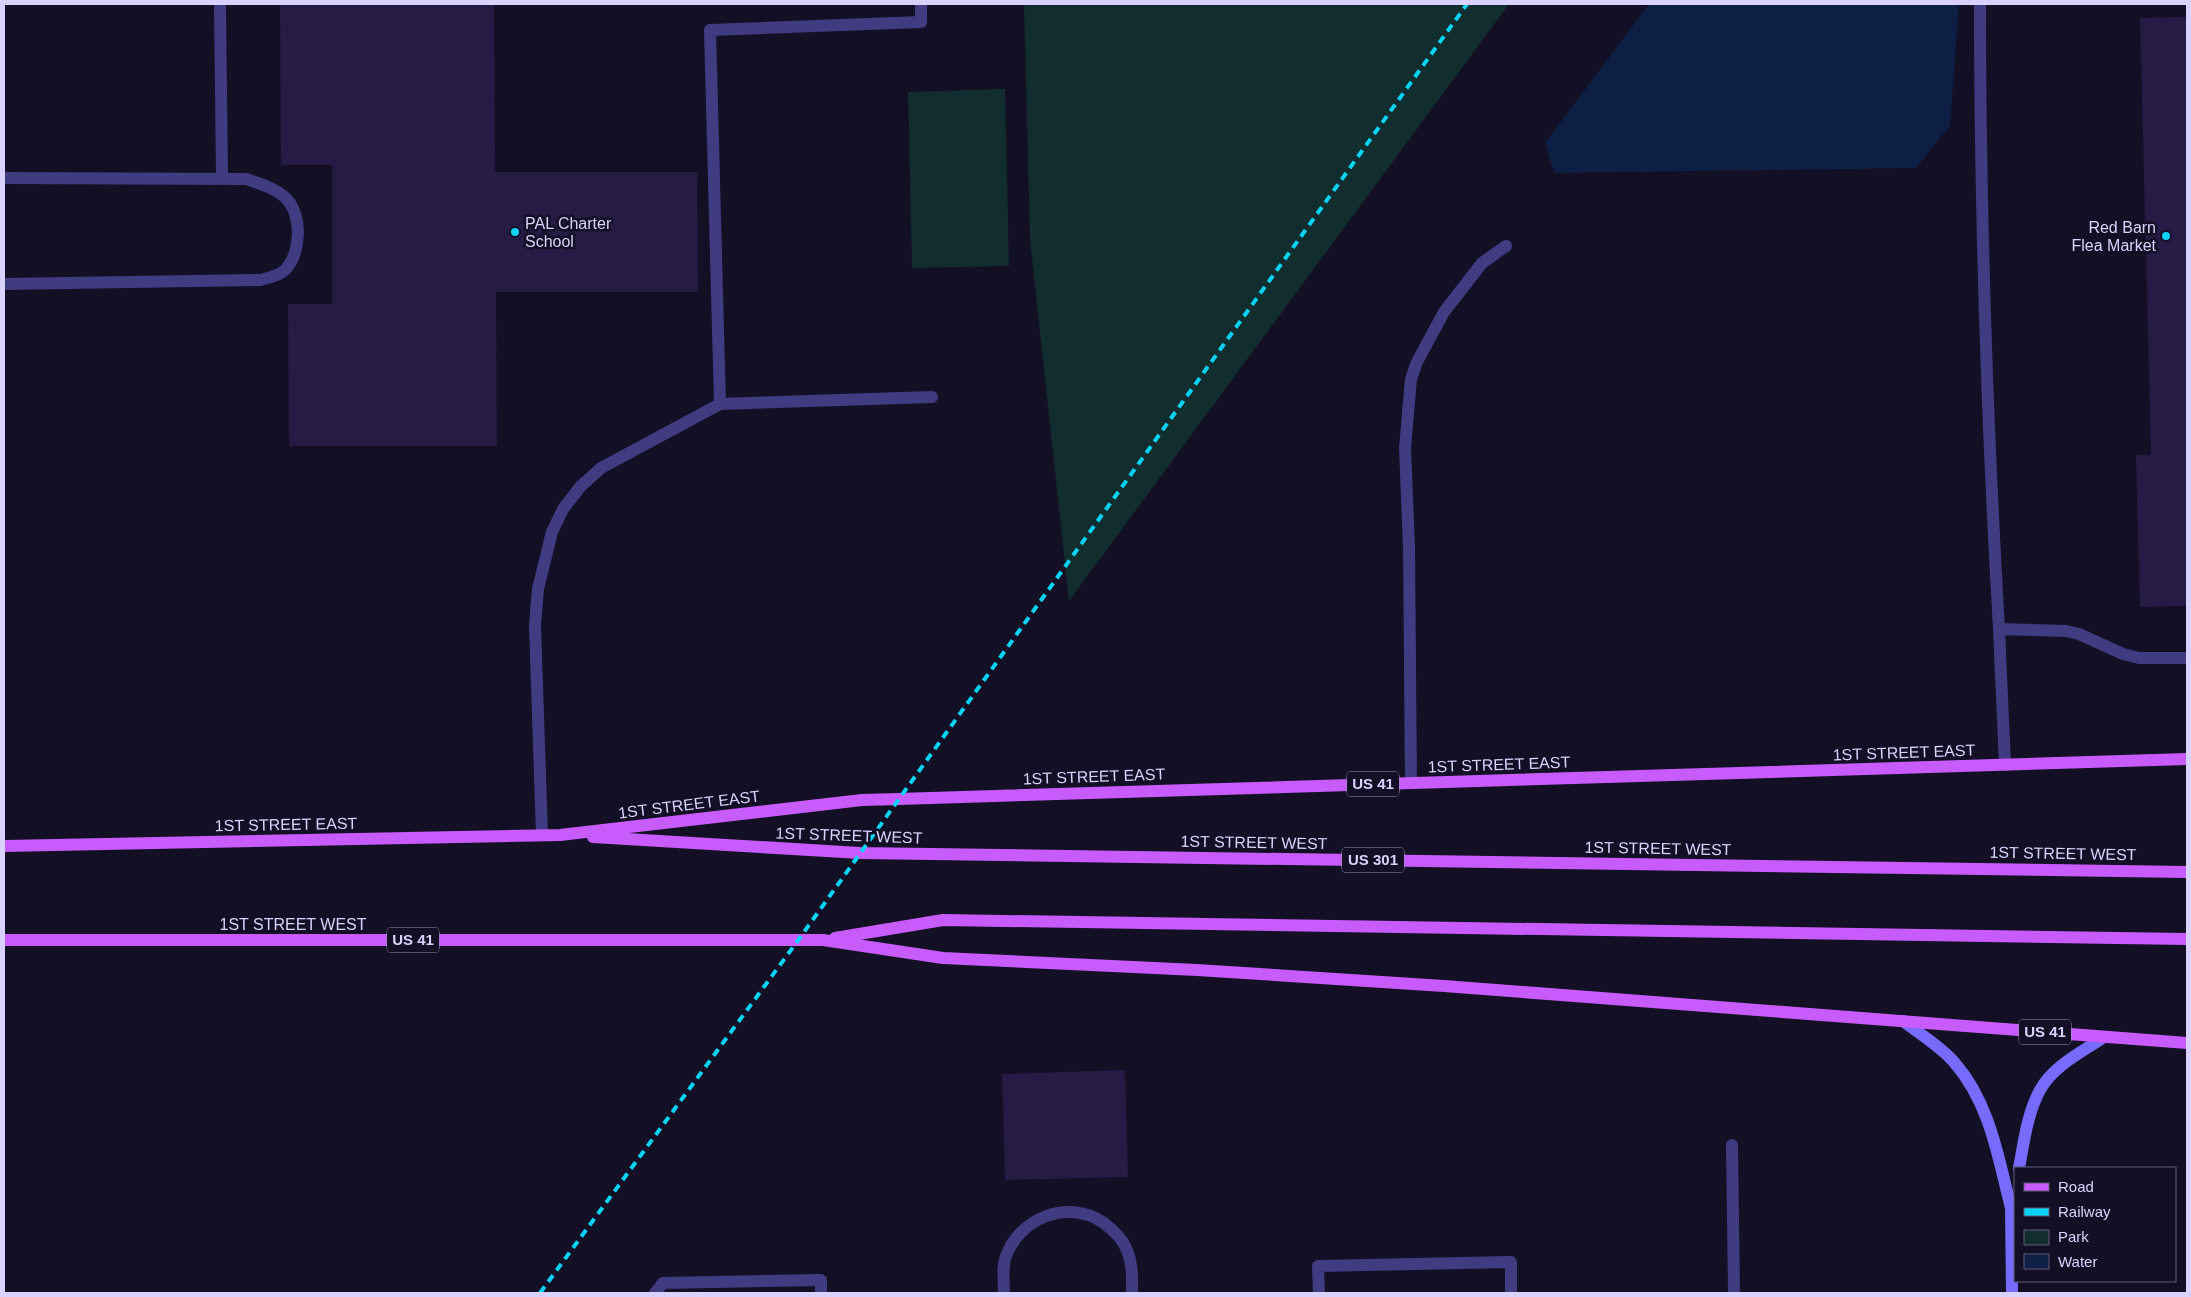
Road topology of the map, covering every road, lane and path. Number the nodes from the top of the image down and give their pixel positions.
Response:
1 (220, 4) edge
2 (921, 4) edge
3 (1980, 4) edge
4 (4, 178) edge
5 (222, 178) junction
6 (1506, 246) dead end
7 (4, 284) edge
8 (932, 397) dead end
9 (720, 404) junction
10 (1999, 629) junction
11 (2187, 658) edge
12 (2187, 760) edge
13 (2005, 765) junction
14 (1411, 783) junction
15 (542, 835) junction
16 (560, 835) junction
17 (4, 846) edge
18 (2187, 872) edge
19 (2187, 939) edge
20 (4, 940) edge
21 (823, 940) junction
22 (1903, 1021) junction
23 (2104, 1037) junction
24 (2187, 1043) edge
25 (1732, 1144) dead end
26 (2019, 1167) edge
27 (2014, 1194) edge
28 (2011, 1208) junction
29 (656, 1293) edge
30 (821, 1293) edge
31 (1004, 1293) edge
32 (1132, 1293) edge
33 (1319, 1293) edge
34 (1511, 1293) edge
35 (1734, 1293) edge
36 (2012, 1293) edge

1 - 5 street
2 - 9 street
3 - 10 street
4 - 5 street
5 - 7 street
6 - 14 street
8 - 9 street
9 - 15 street
10 - 11 street
10 - 13 street
12 - 13 main road, 1ST STREET EAST / US 41
13 - 14 main road, 1ST STREET EAST / US 41
14 - 16 main road, 1ST STREET EAST / US 41
15 - 16 main road, 1ST STREET EAST / US 41
15 - 17 main road, 1ST STREET EAST / US 41
16 - 18 main road, 1ST STREET WEST / US 301
19 - 21 main road, 1ST STREET WEST
20 - 21 main road, 1ST STREET WEST / US 41
21 - 22 main road, 1ST STREET WEST / US 41
22 - 23 main road, 1ST STREET WEST / US 41
22 - 28 street
23 - 24 main road, 1ST STREET WEST / US 41
23 - 26 street
25 - 35 street
27 - 28 street
28 - 36 street
29 - 30 street
31 - 32 street
33 - 34 street

